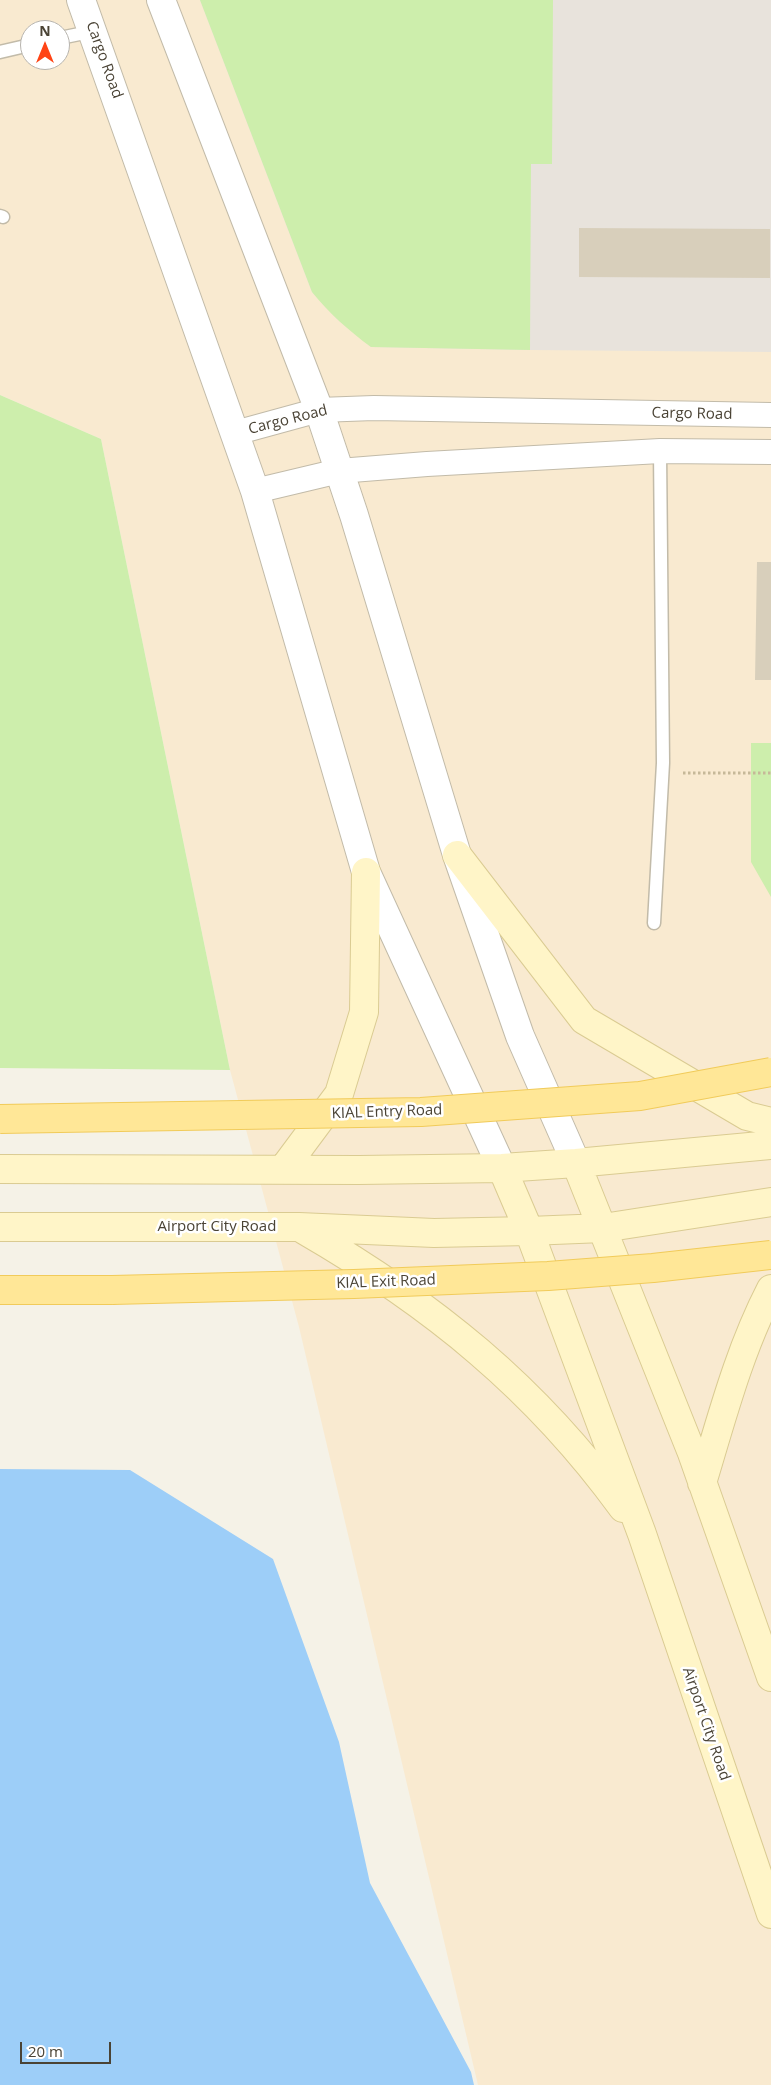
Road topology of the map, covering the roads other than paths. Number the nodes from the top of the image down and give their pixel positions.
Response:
1 (81, 0) edge
2 (161, 0) edge
3 (94, 31) junction
4 (70, 36) edge
5 (20, 48) edge
6 (0, 52) edge
7 (319, 410) junction
8 (771, 414) edge
9 (235, 433) junction
10 (660, 451) junction
11 (771, 452) edge
12 (339, 471) junction
13 (256, 491) junction
14 (457, 855) junction
15 (366, 872) junction
16 (654, 922) dead end
17 (771, 1072) edge
18 (0, 1119) edge
19 (771, 1122) edge
20 (771, 1145) edge
21 (576, 1163) junction
22 (284, 1168) junction
23 (502, 1168) junction
24 (0, 1169) edge
25 (771, 1202) edge
26 (0, 1227) edge
27 (299, 1227) junction
28 (603, 1228) junction
29 (529, 1231) junction
30 (771, 1255) edge
31 (0, 1290) edge
32 (771, 1290) edge
33 (702, 1483) junction
34 (642, 1534) junction
35 (771, 1677) edge
36 (771, 1914) edge

1 - 3 street, Cargo Road
2 - 7 street
3 - 4 lane
3 - 9 street, Cargo Road
5 - 6 lane
7 - 8 street, Cargo Road
7 - 9 street, Cargo Road
7 - 12 street
9 - 13 street
10 - 11 street
10 - 12 street
10 - 16 lane
12 - 13 street
12 - 14 street
13 - 15 street
14 - 19 main road
14 - 21 street
15 - 22 main road
15 - 23 street
17 - 18 main road, KIAL Entry Road, bridge
20 - 21 main road
21 - 23 main road
21 - 28 main road
22 - 23 main road
22 - 24 main road
23 - 29 main road, Airport City Road
25 - 28 main road
26 - 27 main road, Airport City Road
27 - 29 main road, Airport City Road
27 - 34 main road
28 - 29 main road
28 - 33 main road
29 - 34 main road, Airport City Road
30 - 31 main road, KIAL Exit Road, bridge
32 - 33 main road
33 - 35 main road
34 - 36 main road, Airport City Road

